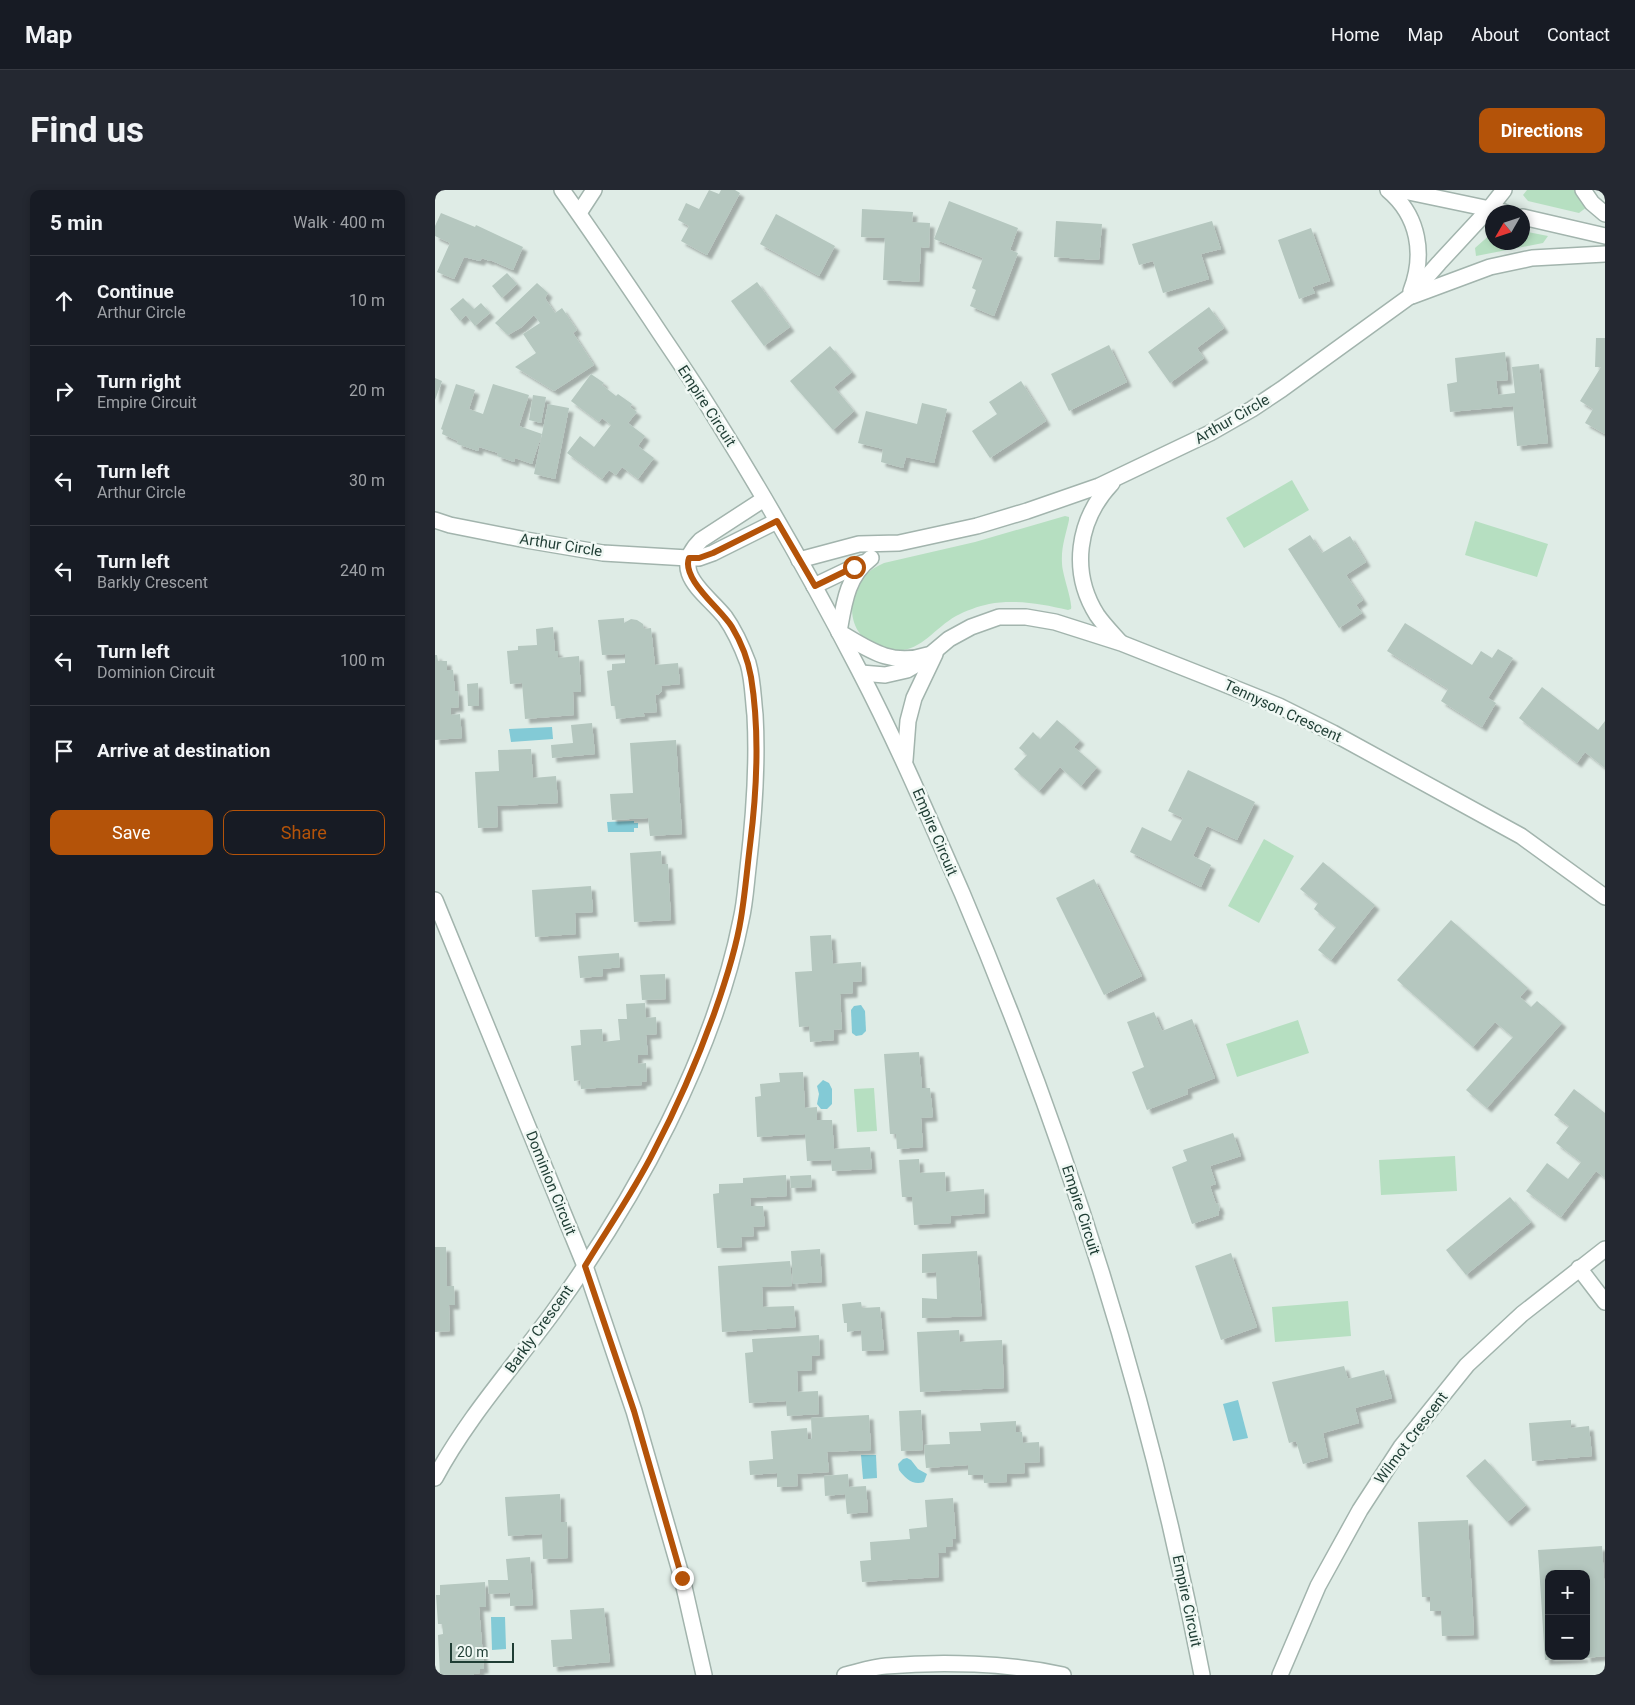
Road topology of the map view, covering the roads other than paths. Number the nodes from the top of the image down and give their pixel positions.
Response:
1 (561, 190) edge
2 (594, 190) edge
3 (1388, 190) edge
4 (1399, 190) edge
5 (1504, 190) edge
6 (1583, 190) edge
7 (1499, 205) edge
8 (1485, 208) edge
9 (579, 213) junction
10 (1605, 214) edge
11 (1530, 219) edge
12 (1485, 222) edge
13 (1605, 236) edge
14 (1605, 254) edge
15 (1409, 298) junction
16 (1117, 478) junction
17 (764, 499) junction
18 (435, 520) edge
19 (777, 521) junction
20 (899, 543) junction
21 (689, 558) junction
22 (871, 558) junction
23 (799, 560) junction
24 (815, 586) junction
25 (839, 632) junction
26 (1121, 643) junction
27 (937, 650) junction
28 (861, 673) junction
29 (905, 763) junction
30 (1605, 897) edge
31 (435, 900) edge
32 (1605, 1249) edge
33 (585, 1266) junction
34 (1579, 1268) junction
35 (1605, 1302) edge
36 (435, 1478) edge
37 (704, 1675) edge
38 (845, 1675) edge
39 (1063, 1675) edge
40 (1202, 1675) edge
41 (1280, 1675) edge

1 - 9 street, Empire Circuit
2 - 9 street
3 - 15 street
4 - 8 street
5 - 7 street, Arthur Circle
6 - 10 street
9 - 17 street, Empire Circuit
11 - 13 street
12 - 15 street, Arthur Circle
14 - 15 street
15 - 16 street, Arthur Circle
16 - 20 street, Arthur Circle
16 - 26 street
17 - 19 street, Empire Circuit
17 - 21 street
18 - 21 street, Arthur Circle
19 - 21 street, Arthur Circle
19 - 23 street, Empire Circuit
20 - 22 street, Arthur Circle
20 - 23 street, Arthur Circle
21 - 33 street, Barkly Crescent
22 - 24 street, Arthur Circle
22 - 25 street
23 - 24 street, Empire Circuit
24 - 25 street, Empire Circuit
25 - 27 street, Tennyson Crescent
25 - 28 street, Empire Circuit
26 - 27 street, Tennyson Crescent
26 - 30 street, Tennyson Crescent
27 - 28 street, Tennyson Crescent
27 - 29 street, Empire Circuit
28 - 29 street, Empire Circuit
29 - 40 street, Empire Circuit
31 - 33 street, Dominion Circuit
32 - 34 street, Wilmot Crescent
33 - 36 street, Barkly Crescent
33 - 37 street, Dominion Circuit
34 - 35 street
34 - 41 street, Wilmot Crescent
38 - 39 street

